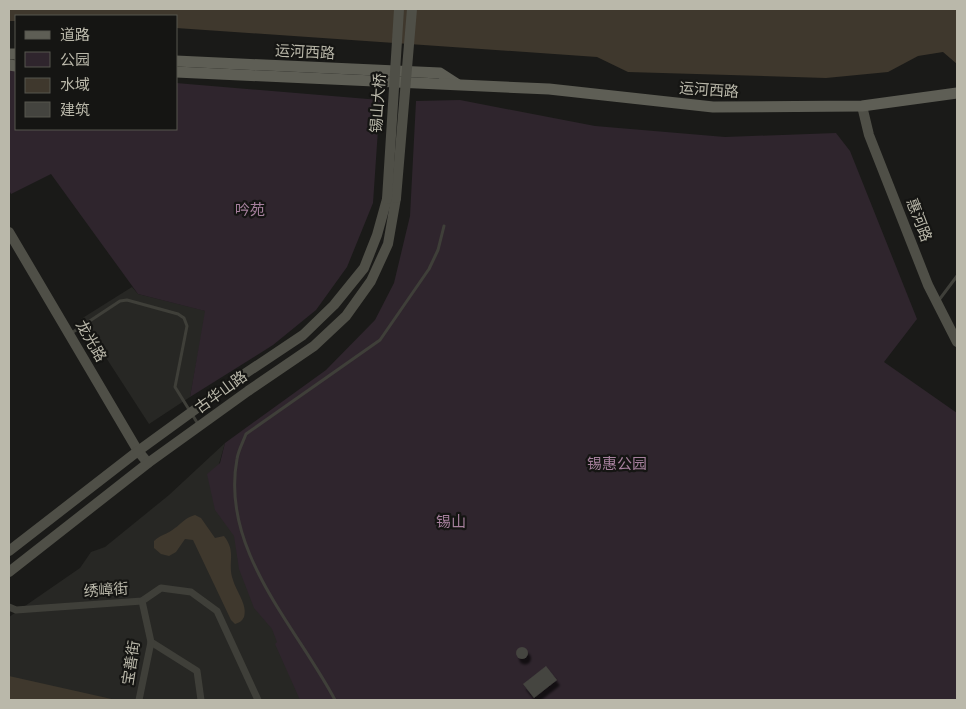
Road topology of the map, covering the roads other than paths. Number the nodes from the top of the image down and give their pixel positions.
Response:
1 (399, 9) edge
2 (412, 9) edge
3 (178, 62) edge
4 (178, 72) edge
5 (459, 85) junction
6 (957, 92) edge
7 (862, 106) junction
8 (392, 198) junction
9 (444, 226) dead end
10 (9, 232) edge
11 (957, 276) edge
12 (937, 302) junction
13 (70, 334) junction
14 (957, 342) edge
15 (190, 413) junction
16 (200, 426) junction
17 (138, 452) junction
18 (148, 464) junction
19 (9, 551) edge
20 (9, 572) edge
21 (142, 601) junction
22 (9, 607) edge
23 (151, 642) junction
24 (139, 700) edge
25 (201, 700) edge
26 (258, 700) edge
27 (335, 700) edge

1 - 8 main road, 锡山大桥, bridge
2 - 8 main road, 锡山大桥, bridge
3 - 5 main road, 运河西路
4 - 5 main road, 运河西路
5 - 7 main road, 运河西路
6 - 7 main road, 运河西路
7 - 12 main road, 惠河路
8 - 15 main road, 古华山路
8 - 16 main road, 古华山路
9 - 27 lane
10 - 13 main road, 龙光路
11 - 12 lane
12 - 14 main road, 惠河路
13 - 15 lane
13 - 17 main road, 龙光路
15 - 16 lane
15 - 17 main road, 古华山路
16 - 18 main road, 古华山路
17 - 18 main road, 龙光路
17 - 19 main road, 古华山路
18 - 20 main road, 古华山路
21 - 22 street, 绣嶂街
21 - 23 street, 宝善街
21 - 26 street, 绣嶂街
23 - 24 street, 宝善街
23 - 25 street

